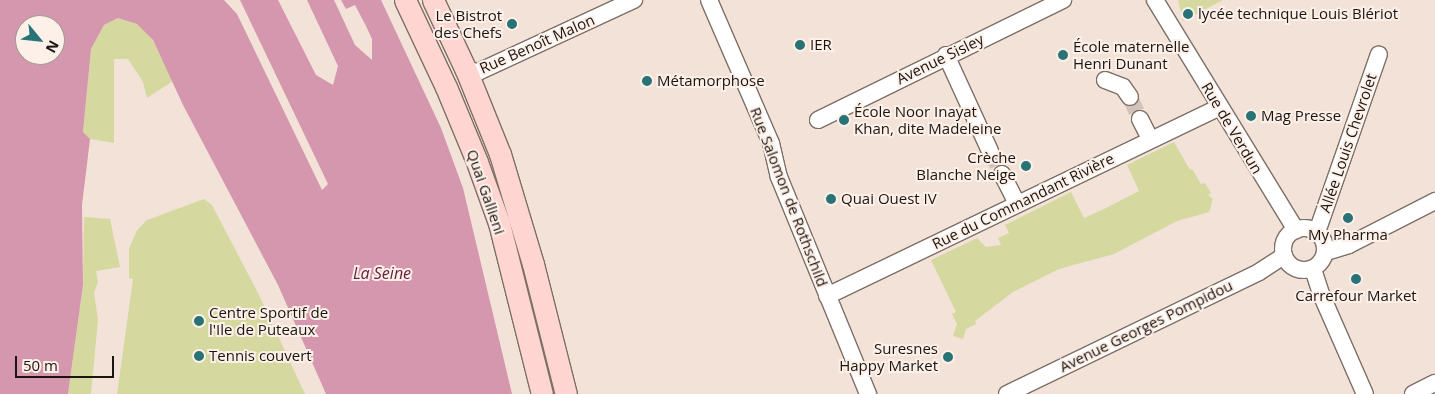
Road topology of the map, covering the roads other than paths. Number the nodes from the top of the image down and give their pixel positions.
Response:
1 (405, 0) edge
2 (433, 0) edge
3 (634, 0) edge
4 (709, 0) edge
5 (1063, 0) edge
6 (1155, 0) edge
7 (1379, 54) dead end
8 (946, 56) junction
9 (466, 70) junction
10 (1105, 80) dead end
11 (1130, 97) tunnel mouth
12 (1220, 106) junction
13 (1140, 119) tunnel mouth
14 (818, 120) dead end
15 (1150, 140) junction
16 (990, 151) tunnel mouth
17 (1002, 174) tunnel mouth
18 (1435, 201) edge
19 (1017, 203) junction
20 (1296, 230) junction
21 (1317, 232) junction
22 (1326, 252) junction
23 (1284, 256) junction
24 (1313, 269) junction
25 (827, 296) junction
26 (1435, 383) edge
27 (542, 394) edge
28 (566, 394) edge
29 (868, 394) edge
30 (1007, 394) edge
31 (1366, 394) edge
32 (1413, 394) edge

1 - 27 main road, Quai Gallieni
2 - 9 main road, Quai Gallieni
3 - 9 street, Rue Benoît Malon
4 - 25 street, Rue Salomon de Rothschild
5 - 8 street, Avenue Sisley
6 - 12 street, Rue de Verdun
7 - 21 street, Allée Louis Chevrolet
8 - 14 street, Avenue Sisley
8 - 16 street
9 - 28 main road, Quai Gallieni
10 - 11 street
12 - 15 street, Rue du Commandant Rivière
12 - 20 street, Rue de Verdun
13 - 15 street
15 - 19 street, Rue du Commandant Rivière
17 - 19 street
18 - 22 street
19 - 25 street, Rue du Commandant Rivière
20 - 21 street
20 - 23 street
21 - 22 street
22 - 24 street
23 - 24 street
23 - 30 street, Avenue Georges Pompidou
24 - 31 street
25 - 29 street, Rue Salomon de Rothschild
26 - 32 street

